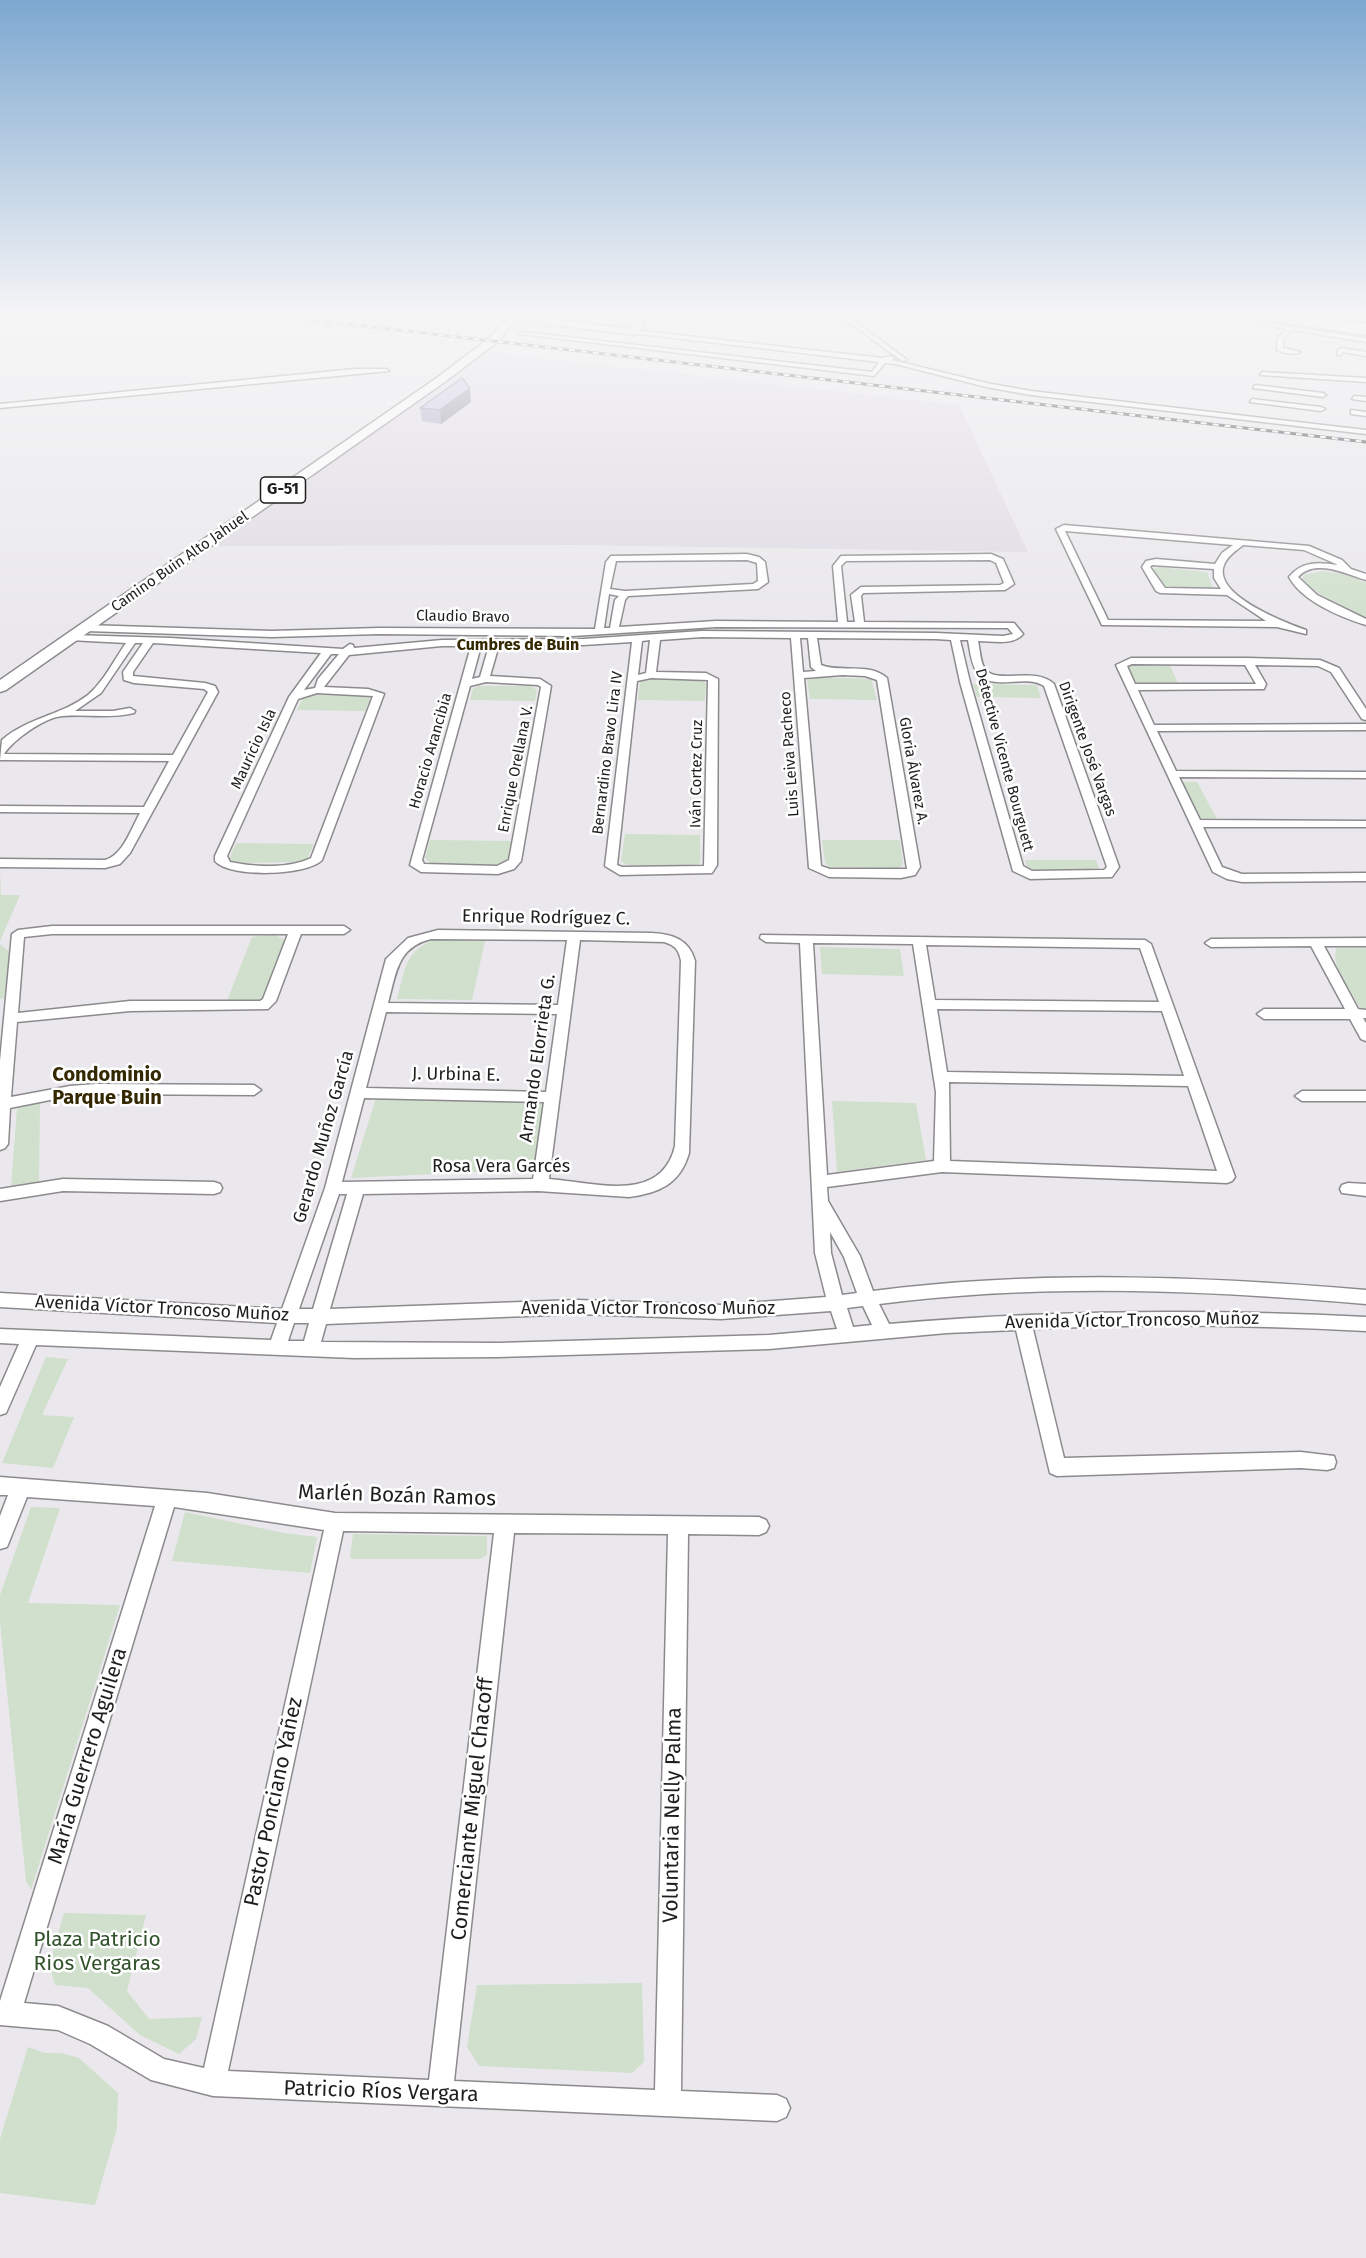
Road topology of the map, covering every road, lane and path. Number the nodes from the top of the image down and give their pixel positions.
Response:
1 (385, 419) edge
2 (1256, 419) edge
3 (1279, 422) joint
4 (1366, 432) edge
5 (1239, 544) junction
6 (1217, 567) junction
7 (1335, 567) junction
8 (1348, 570) junction
9 (1366, 577) edge
10 (840, 588) junction
11 (605, 591) junction
12 (859, 592) junction
13 (1228, 592) junction
14 (625, 594) junction
15 (1366, 622) edge
16 (1277, 624) junction
17 (843, 625) junction
18 (860, 625) junction
19 (87, 628) junction
20 (171, 629) junction
21 (742, 629) junction
22 (614, 630) junction
23 (599, 631) junction
24 (916, 631) junction
25 (347, 632) junction
26 (1303, 632) dead end
27 (795, 634) junction
28 (812, 635) junction
29 (581, 637) junction
30 (655, 637) junction
31 (955, 637) junction
32 (72, 638) junction
33 (972, 638) junction
34 (637, 639) junction
35 (132, 640) junction
36 (150, 640) junction
37 (162, 640) junction
38 (477, 642) junction
39 (495, 642) junction
40 (327, 652) junction
41 (346, 652) junction
42 (1248, 662) junction
43 (832, 673) junction
44 (651, 675) junction
45 (986, 675) joint
46 (799, 676) junction
47 (999, 678) junction
48 (486, 679) junction
49 (631, 679) junction
50 (134, 680) junction
51 (965, 682) junction
52 (465, 684) junction
53 (102, 686) junction
54 (0, 687) edge
55 (1131, 687) junction
56 (321, 690) junction
57 (0, 697) edge
58 (294, 697) junction
59 (130, 711) dead end
60 (61, 714) junction
61 (1366, 717) edge
62 (1366, 727) edge
63 (1150, 728) junction
64 (0, 755) edge
65 (176, 758) junction
66 (1172, 774) junction
67 (1366, 775) edge
68 (0, 809) edge
69 (148, 810) junction
70 (1195, 823) junction
71 (1366, 824) edge
72 (0, 863) edge
73 (418, 867) joint
74 (613, 869) joint
75 (818, 871) joint
76 (1110, 873) joint
77 (1366, 877) edge
78 (344, 930) dead end
79 (295, 932) junction
80 (574, 937) junction
81 (765, 938) dead end
82 (806, 939) junction
83 (919, 940) junction
84 (411, 941) joint
85 (1315, 942) junction
86 (1366, 942) edge
87 (1211, 943) dead end
88 (6, 1003) edge
89 (929, 1004) junction
90 (380, 1007) junction
91 (1167, 1007) junction
92 (565, 1010) junction
93 (1264, 1014) dead end
94 (1360, 1014) edge
95 (11, 1018) junction
96 (1366, 1036) edge
97 (941, 1077) junction
98 (3, 1081) edge
99 (1193, 1081) junction
100 (254, 1090) dead end
101 (360, 1093) junction
102 (1302, 1096) dead end
103 (1366, 1096) edge
104 (552, 1097) junction
105 (3, 1104) junction
106 (0, 1144) edge
107 (942, 1166) junction
108 (666, 1179) joint
109 (820, 1182) junction
110 (540, 1185) junction
111 (214, 1188) dead end
112 (333, 1188) junction
113 (357, 1188) junction
114 (1348, 1189) dead end
115 (1366, 1190) edge
116 (0, 1195) edge
117 (821, 1203) junction
118 (1, 1295) edge
119 (1366, 1297) edge
120 (867, 1298) junction
121 (835, 1303) junction
122 (288, 1316) junction
123 (321, 1316) junction
124 (1023, 1322) junction
125 (1366, 1324) edge
126 (884, 1332) junction
127 (846, 1334) junction
128 (0, 1336) edge
129 (31, 1337) junction
130 (277, 1348) junction
131 (310, 1349) junction
132 (0, 1407) edge
133 (1327, 1462) dead end
134 (0, 1486) edge
135 (21, 1488) junction
136 (167, 1498) junction
137 (335, 1522) junction
138 (505, 1524) junction
139 (678, 1526) junction
140 (759, 1526) dead end
141 (0, 1540) edge
142 (5, 2013) edge
143 (213, 2083) junction
144 (440, 2094) junction
145 (668, 2104) junction
146 (777, 2108) dead end

1 - 19 main road, Camino Buin Alto Jahuel / G-51
2 - 3 street
3 - 4 street
5 - 6 street
5 - 7 street
5 - 8 street
5 - 16 street
6 - 13 street
6 - 13 street
7 - 8 street
7 - 15 street
8 - 9 street
10 - 12 street
10 - 12 street
10 - 17 street
11 - 14 street
11 - 14 street
11 - 23 street
12 - 18 street
13 - 16 street
14 - 22 street
16 - 26 street
17 - 18 street, Claudio Bravo
17 - 21 street, Claudio Bravo
18 - 24 street, Claudio Bravo
19 - 20 street, Claudio Bravo
19 - 32 main road, Camino Buin Alto Jahuel / G-51
20 - 25 street, Claudio Bravo
20 - 37 street
21 - 22 street, Claudio Bravo
21 - 27 street, Claudio Bravo
21 - 30 street, Claudio Bravo
22 - 23 street, Claudio Bravo
23 - 29 street, Claudio Bravo
24 - 28 street, Claudio Bravo
24 - 31 street, Claudio Bravo
24 - 33 street, Claudio Bravo
25 - 29 street, Claudio Bravo
25 - 41 street
27 - 28 street, Claudio Bravo
27 - 46 street, Luis Leiva Pacheco
28 - 43 street
29 - 34 street, Claudio Bravo
29 - 39 street, Claudio Bravo
30 - 34 street, Claudio Bravo
30 - 44 street, Bernardino Bravo Lira IV
31 - 33 street, Claudio Bravo
31 - 51 street, Detective Vicente Bourguett
32 - 35 street, Claudio Bravo
32 - 54 main road, Camino Buin Alto Jahuel / G-51
32 - 57 main road, Camino Buin Alto Jahuel / G-51
33 - 45 street, Detective Vicente Bourguett
34 - 49 street, Bernardino Bravo Lira IV
35 - 36 street, Claudio Bravo
35 - 53 street
36 - 37 street, Claudio Bravo
36 - 50 street
37 - 40 street, Claudio Bravo
38 - 39 street, Claudio Bravo
38 - 41 street, Claudio Bravo
38 - 52 street, Horacio Arancibia
39 - 48 street
40 - 41 street, Claudio Bravo
40 - 58 street, Mauricio Isla
41 - 56 street
42 - 55 street
42 - 55 street
42 - 61 street
43 - 46 street
43 - 75 street, Gloria Álvarez A.
44 - 49 street
44 - 74 street, Iván Cortez Cruz
45 - 47 street, Dirigente José Vargas
46 - 75 street, Luis Leiva Pacheco
47 - 51 street, Dirigente José Vargas
47 - 76 street, Dirigente José Vargas
48 - 52 street, Enrique Orellana V.
48 - 73 street, Enrique Orellana V.
49 - 74 street, Bernardino Bravo Lira IV
50 - 53 street
50 - 65 street
51 - 76 street, Detective Vicente Bourguett
52 - 73 street, Horacio Arancibia
53 - 60 street
55 - 63 street
56 - 58 street
56 - 58 street, Mauricio Isla
59 - 60 street
60 - 64 street
62 - 63 street
63 - 66 street
64 - 65 street
65 - 69 street
66 - 67 street
66 - 70 street
68 - 69 street
69 - 72 street
70 - 71 street
70 - 77 street
78 - 79 street
79 - 88 street
79 - 95 street
80 - 84 street, Enrique Rodríguez C.
80 - 92 street, Armando Elorrieta G.
80 - 108 street, Enrique Rodríguez C.
81 - 82 street
82 - 83 street
82 - 109 street
83 - 89 street
83 - 91 street
84 - 90 street, Gerardo Muñoz García
85 - 86 street
85 - 87 street
85 - 94 street
88 - 95 street
89 - 91 street
89 - 97 street
90 - 92 street
90 - 101 street, Gerardo Muñoz García
91 - 99 street
92 - 104 street, Armando Elorrieta G.
93 - 94 street
94 - 96 street
95 - 98 street
97 - 99 street
97 - 107 street
98 - 105 street
99 - 107 street
100 - 105 street
101 - 104 street, J. Urbina E.
101 - 112 street, Gerardo Muñoz García
102 - 103 street
104 - 110 street, Armando Elorrieta G.
105 - 106 street
107 - 109 street
108 - 110 street, Rosa Vera Garcés
109 - 117 street
110 - 113 street, Rosa Vera Garcés
111 - 116 street
112 - 113 street, Rosa Vera Garcés
112 - 122 street, Gerardo Muñoz García
113 - 123 street
114 - 115 street
117 - 120 street
117 - 121 street
118 - 122 street, Avenida Víctor Troncoso Muñoz
119 - 120 street, Avenida Víctor Troncoso Muñoz
120 - 121 street, Avenida Víctor Troncoso Muñoz
120 - 126 street
121 - 123 street, Avenida Víctor Troncoso Muñoz
121 - 127 street
122 - 123 street, Avenida Víctor Troncoso Muñoz
122 - 130 street, Gerardo Muñoz García
123 - 131 street
124 - 125 street, Avenida Víctor Troncoso Muñoz
124 - 126 street, Avenida Víctor Troncoso Muñoz
124 - 133 street
126 - 127 street, Avenida Víctor Troncoso Muñoz
127 - 131 street, Avenida Víctor Troncoso Muñoz
128 - 129 street, Avenida Víctor Troncoso Muñoz
129 - 130 street, Avenida Víctor Troncoso Muñoz
129 - 132 street
130 - 131 street, Avenida Víctor Troncoso Muñoz
134 - 135 street, Marlén Bozán Ramos
135 - 136 street, Marlén Bozán Ramos
135 - 141 street
136 - 137 street, Marlén Bozán Ramos
136 - 142 street, María Guerrero Aguilera
137 - 138 street, Marlén Bozán Ramos
137 - 143 street, Pastor Ponciano Yañez
138 - 139 street, Marlén Bozán Ramos
138 - 144 street, Comerciante Miguel Chacoff
139 - 140 street, Marlén Bozán Ramos
139 - 145 street, Voluntaria Nelly Palma
142 - 143 street, Patricio Ríos Vergara
143 - 144 street, Patricio Ríos Vergara
144 - 145 street, Patricio Ríos Vergara
145 - 146 street, Patricio Ríos Vergara

